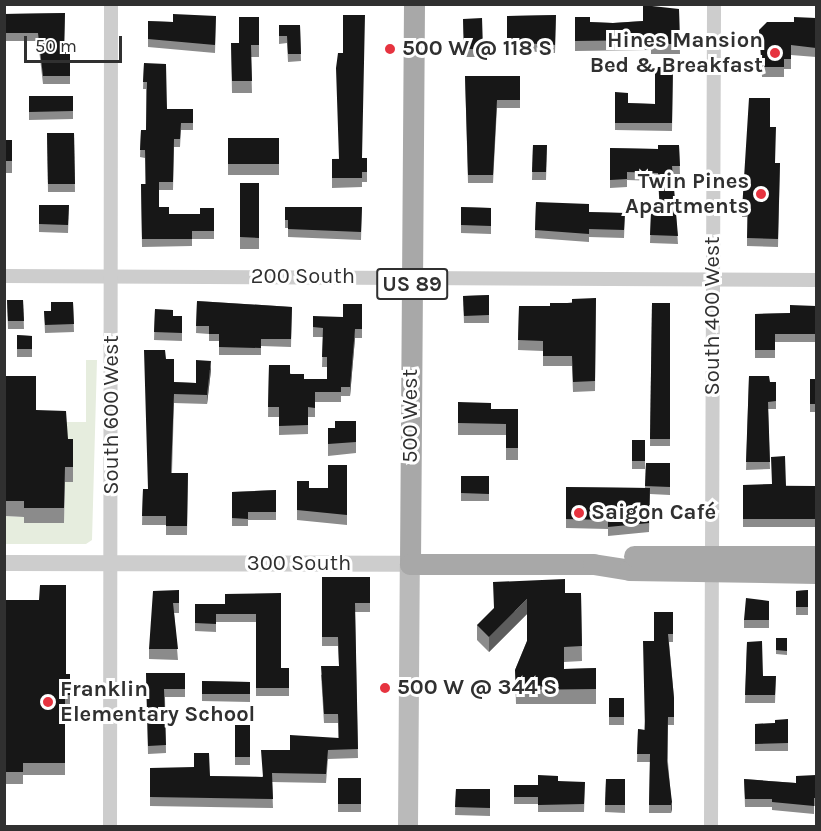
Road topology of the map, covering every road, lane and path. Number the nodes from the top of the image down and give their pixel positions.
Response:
1 (111, 4) edge
2 (414, 4) edge
3 (714, 4) edge
4 (4, 276) edge
5 (113, 277) junction
6 (412, 278) junction
7 (713, 279) junction
8 (816, 280) edge
9 (816, 556) edge
10 (4, 563) edge
11 (111, 563) junction
12 (410, 564) junction
13 (712, 564) junction
14 (816, 573) edge
15 (110, 826) edge
16 (408, 826) edge
17 (711, 826) edge

1 - 5 street, South 600 West
2 - 6 main road, 500 West / US 89
3 - 7 street, South 400 West
4 - 5 street, 200 South
5 - 6 street, 200 South
5 - 11 street, South 600 West
6 - 7 street, 200 South
6 - 12 main road, 500 West / US 89
7 - 8 street, 200 South
7 - 13 street, South 400 West
9 - 13 main road, 300 South
10 - 11 street, 300 South
11 - 12 street, 300 South
11 - 15 street, South 600 West
12 - 13 main road, 300 South
12 - 16 main road, 500 West
13 - 14 main road, 300 South
13 - 17 street, South 400 West

